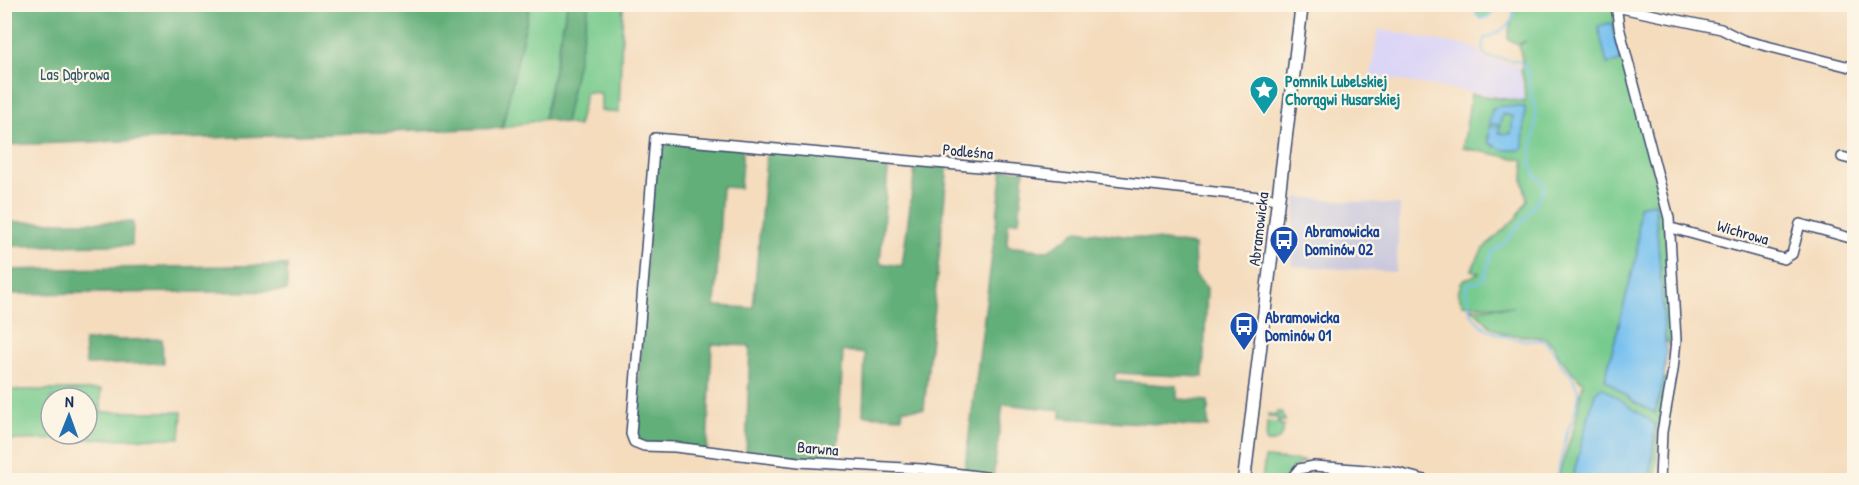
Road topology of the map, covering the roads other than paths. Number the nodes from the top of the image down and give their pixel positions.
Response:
1 (1302, 4) edge
2 (1616, 6) edge
3 (1854, 68) edge
4 (1842, 157) dead end
5 (1854, 160) edge
6 (1278, 199) junction
7 (1670, 229) junction
8 (1854, 239) edge
9 (630, 434) joint
10 (1009, 480) edge
11 (1244, 480) edge
12 (1290, 480) edge
13 (1425, 480) edge
14 (1660, 480) edge

1 - 6 main road, Abramowicka
2 - 3 street
2 - 7 street
4 - 5 street
6 - 9 street, Podleśna
6 - 11 main road, Abramowicka
7 - 8 street, Wichrowa
7 - 14 street
9 - 10 street, Barwna
12 - 13 street

